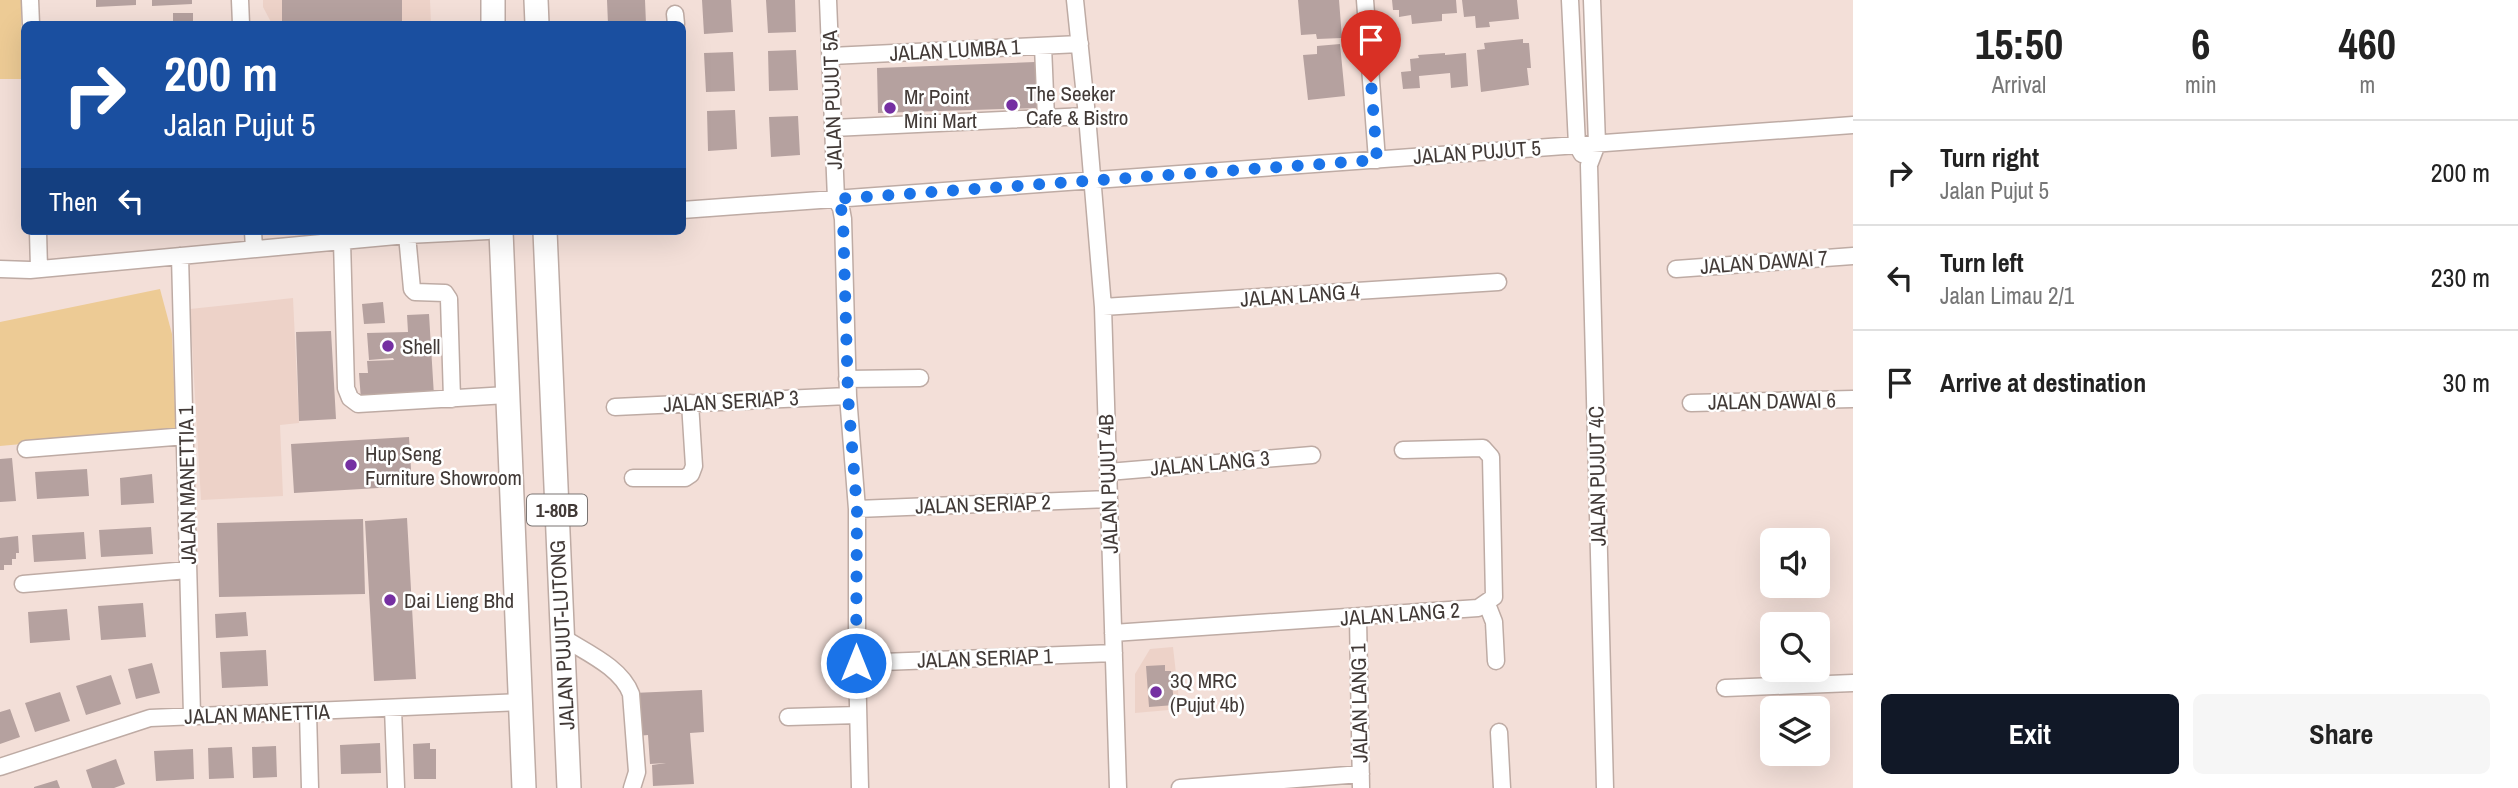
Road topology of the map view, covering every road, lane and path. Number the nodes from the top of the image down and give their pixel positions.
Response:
1 (30, 0) edge
2 (240, 0) edge
3 (493, 0) edge
4 (536, 0) edge
5 (828, 0) edge
6 (1075, 0) edge
7 (1365, 0) edge
8 (1570, 0) edge
9 (1592, 0) edge
10 (31, 21) edge
11 (242, 21) edge
12 (494, 21) edge
13 (537, 21) edge
14 (1080, 44) junction
15 (1043, 46) junction
16 (831, 56) junction
17 (1087, 116) junction
18 (1046, 118) junction
19 (1853, 125) edge
20 (833, 128) junction
21 (1597, 144) junction
22 (1577, 145) junction
23 (1377, 160) junction
24 (1589, 165) junction
25 (1093, 180) junction
26 (836, 199) junction
27 (686, 210) edge
28 (38, 235) edge
29 (253, 235) edge
30 (407, 235) joint
31 (501, 235) edge
32 (545, 235) edge
33 (342, 241) junction
34 (254, 249) junction
35 (180, 256) junction
36 (1853, 256) edge
37 (0, 269) edge
38 (39, 269) junction
39 (1676, 269) dead end
40 (1498, 282) dead end
41 (1103, 307) junction
42 (920, 378) dead end
43 (848, 388) junction
44 (507, 395) junction
45 (452, 399) junction
46 (1853, 399) edge
47 (690, 403) junction
48 (1691, 403) dead end
49 (615, 407) dead end
50 (186, 436) junction
51 (26, 449) dead end
52 (1403, 450) dead end
53 (1312, 455) dead end
54 (1108, 471) junction
55 (633, 478) dead end
56 (1109, 499) junction
57 (857, 509) junction
58 (188, 570) junction
59 (23, 584) dead end
60 (1487, 604) junction
61 (1358, 617) junction
62 (1113, 633) junction
63 (562, 637) junction
64 (1114, 653) junction
65 (1496, 661) dead end
66 (856, 663) junction
67 (1853, 683) edge
68 (1725, 688) dead end
69 (521, 702) junction
70 (393, 708) junction
71 (308, 712) junction
72 (191, 715) junction
73 (858, 715) junction
74 (788, 716) dead end
75 (1499, 732) dead end
76 (0, 767) edge
77 (1361, 781) edge
78 (396, 787) edge
79 (310, 788) edge
80 (524, 788) edge
81 (569, 788) edge
82 (632, 788) edge
83 (860, 788) edge
84 (1118, 788) edge
85 (1180, 788) edge
86 (1502, 788) edge
87 (1605, 788) edge

1 - 10 street
2 - 11 street
3 - 12 highway
4 - 13 highway
5 - 16 street, JALAN PUJUT 5A
6 - 14 street, JALAN PUJUT 4B
7 - 23 street
8 - 22 street
9 - 21 street
14 - 15 street, JALAN LUMBA 1
14 - 17 street, JALAN PUJUT 4B
15 - 16 street, JALAN LUMBA 1
15 - 18 street
16 - 20 street, JALAN PUJUT 5A
17 - 18 street
17 - 25 street, JALAN PUJUT 4B
18 - 20 street
19 - 21 street, JALAN PUJUT 5
20 - 26 street, JALAN PUJUT 5A
21 - 22 street, JALAN PUJUT 5
21 - 24 street
22 - 23 street, JALAN PUJUT 5
22 - 24 street
23 - 25 street, JALAN PUJUT 5
24 - 87 street, JALAN PUJUT 4C
25 - 26 street, JALAN PUJUT 5
25 - 41 street, JALAN PUJUT 4B
26 - 27 street, JALAN PUJUT 5
26 - 43 street, JALAN PUJUT 5A
28 - 38 street
29 - 34 street
30 - 33 street
30 - 45 street
31 - 44 highway, JALAN PUJUT-LUTONG
32 - 63 highway, JALAN PUJUT-LUTONG / 1-80B
33 - 34 street
33 - 45 street
34 - 35 street
35 - 38 street
35 - 50 street, JALAN MANETTIA 1
36 - 39 street, JALAN DAWAI 7
37 - 38 street
40 - 41 street, JALAN LANG 4
41 - 54 street, JALAN PUJUT 4B
42 - 43 street, JALAN SERIAP 3
43 - 47 street, JALAN SERIAP 3
43 - 57 street, JALAN PUJUT 5A
44 - 45 street
44 - 69 highway, JALAN PUJUT-LUTONG
46 - 48 street, JALAN DAWAI 6
47 - 49 street, JALAN SERIAP 3
47 - 55 street
50 - 51 street
50 - 58 street, JALAN MANETTIA 1
52 - 60 street, JALAN LANG 2
53 - 54 street, JALAN LANG 3
54 - 56 street, JALAN PUJUT 4B
56 - 57 street, JALAN SERIAP 2
56 - 62 street, JALAN PUJUT 4B
57 - 66 street, JALAN PUJUT 5A
58 - 59 street
58 - 72 street, JALAN MANETTIA 1
60 - 61 street, JALAN LANG 2
60 - 65 street
61 - 62 street, JALAN LANG 2
61 - 77 street, JALAN LANG 1
62 - 64 street, JALAN PUJUT 4B
63 - 81 highway, JALAN PUJUT-LUTONG / 1-80B
63 - 82 street
64 - 66 street, JALAN SERIAP 1
64 - 84 street, JALAN PUJUT 4B
66 - 73 street, JALAN PUJUT 5A
67 - 68 street
69 - 70 street, JALAN MANETTIA
69 - 80 highway, JALAN PUJUT-LUTONG
70 - 71 street, JALAN MANETTIA
70 - 78 street
71 - 72 street, JALAN MANETTIA
71 - 79 street
72 - 76 street, JALAN MANETTIA
73 - 74 street
73 - 83 street, JALAN PUJUT 5A
75 - 86 street
77 - 85 street

